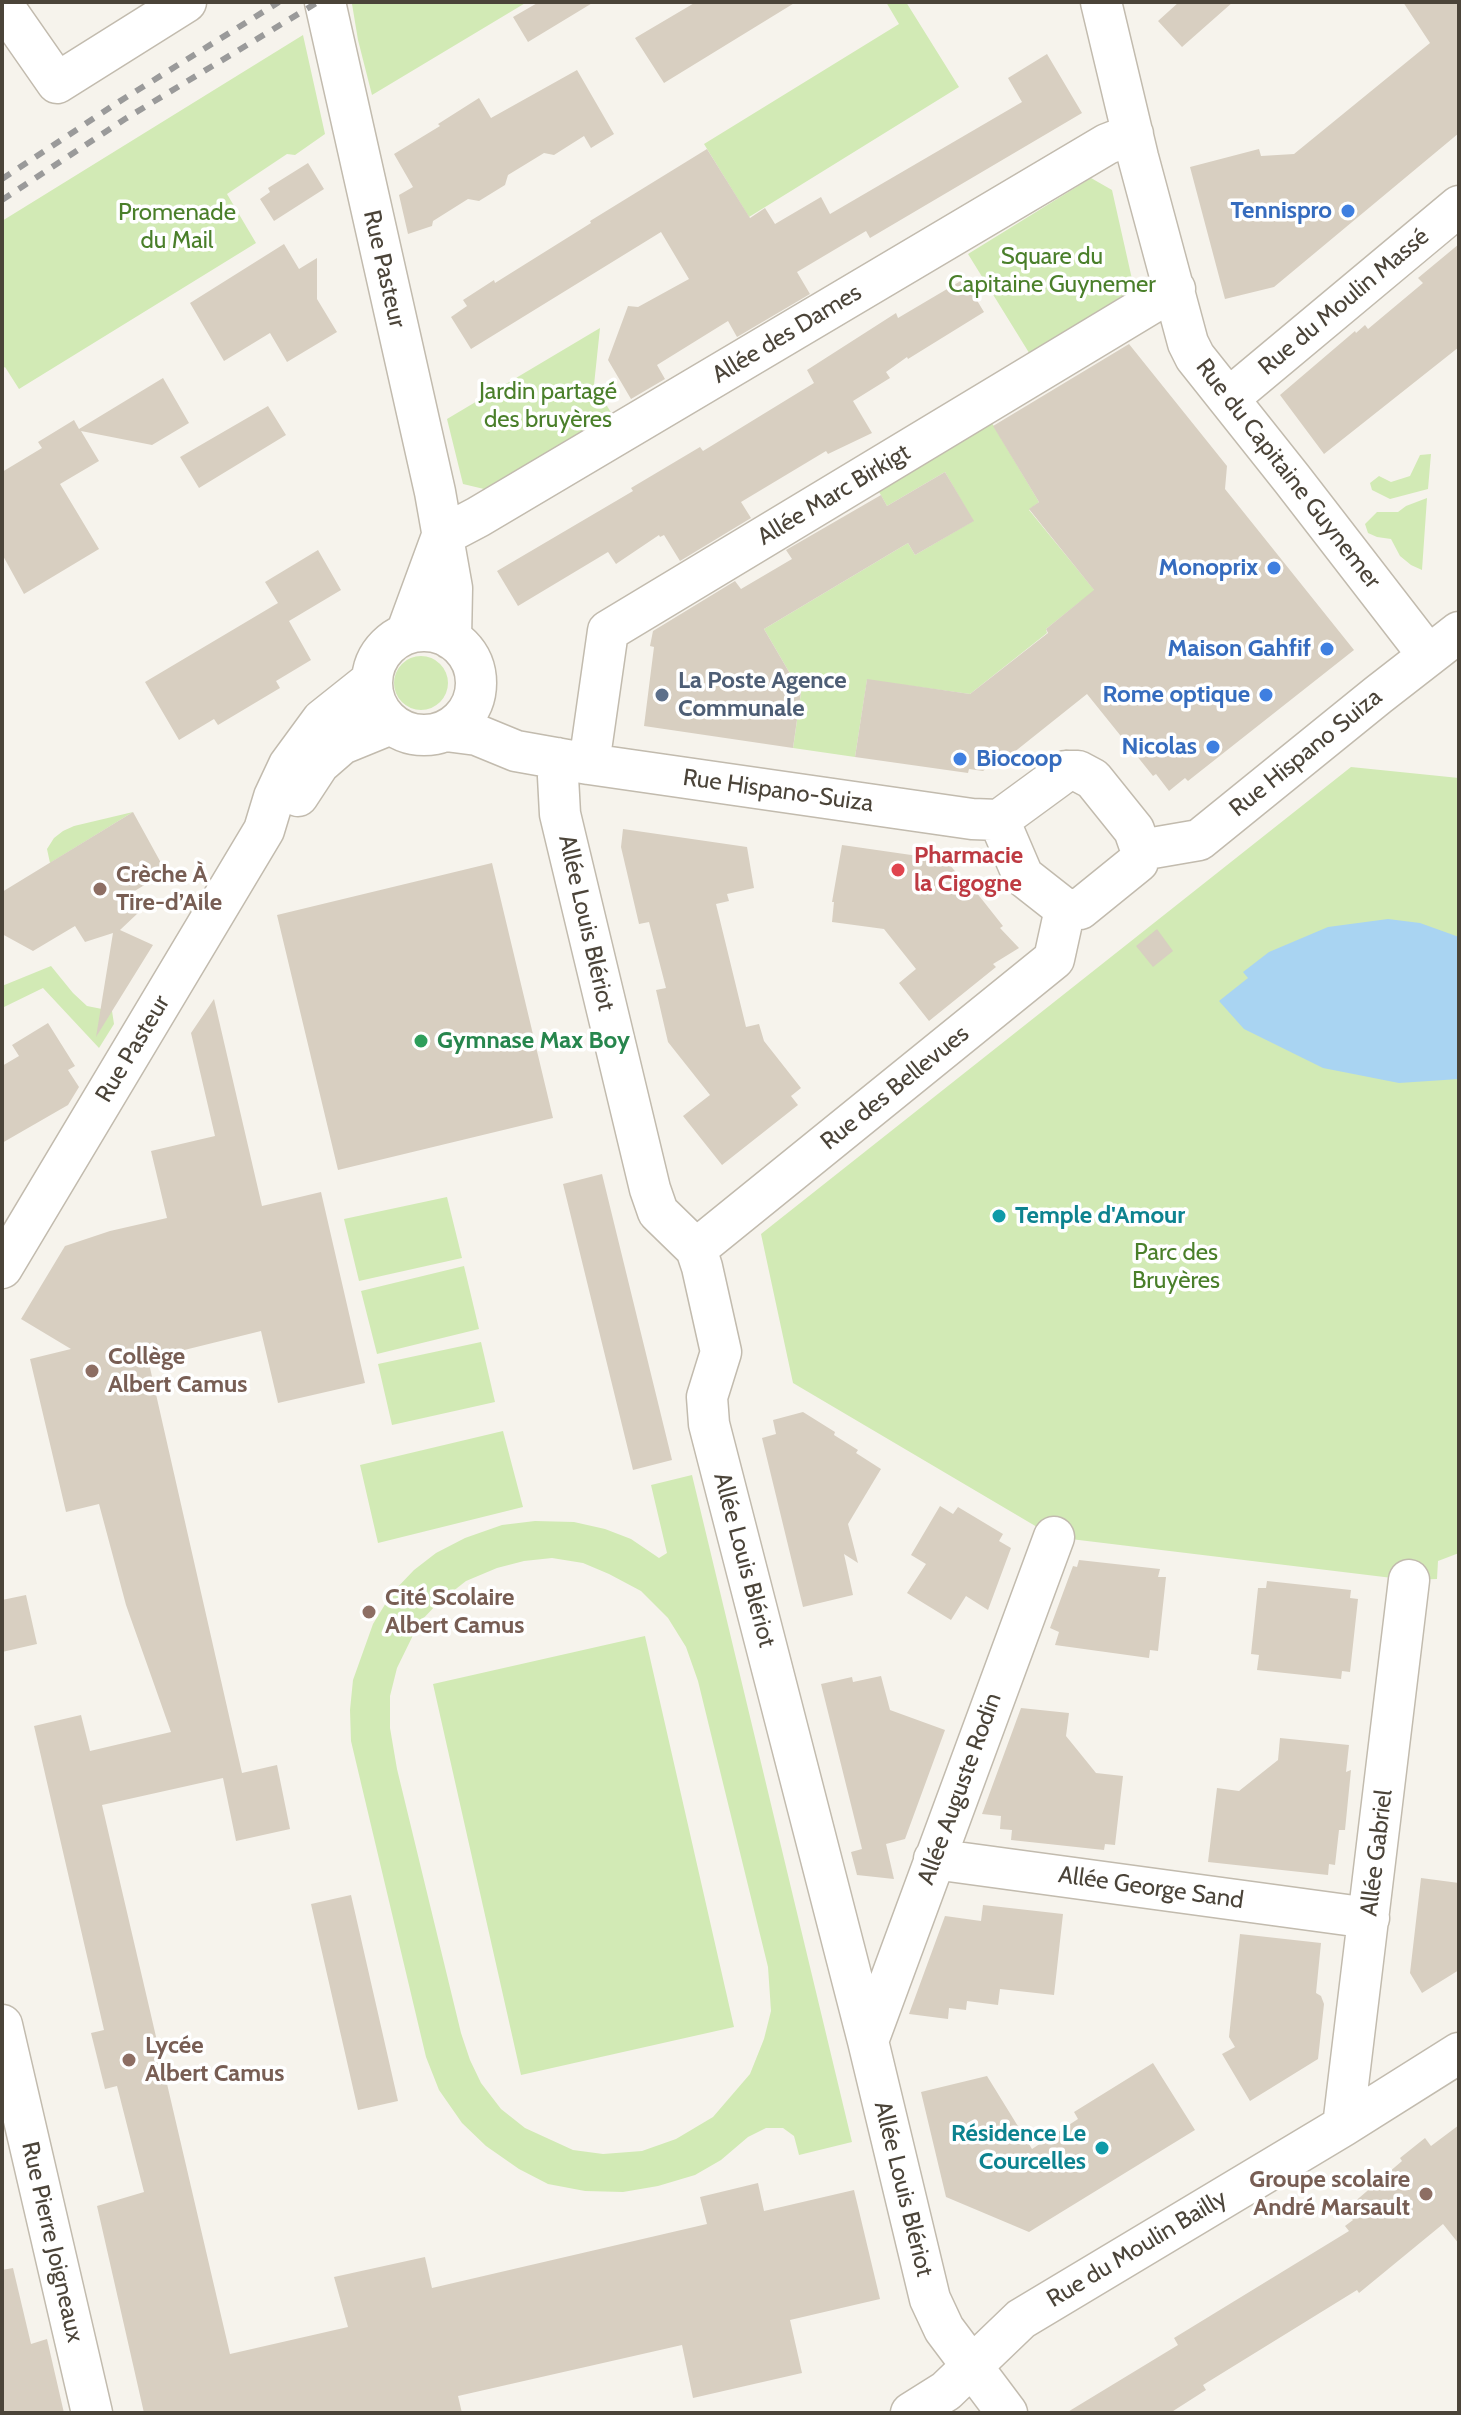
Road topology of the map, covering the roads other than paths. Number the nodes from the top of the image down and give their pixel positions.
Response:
1 (186, 2) edge
2 (325, 2) edge
3 (1101, 2) edge
4 (2, 4) edge
5 (1133, 134) junction
6 (1459, 206) edge
7 (1175, 289) junction
8 (1229, 398) junction
9 (442, 536) junction
10 (406, 634) junction
11 (451, 639) junction
12 (1444, 643) edge
13 (371, 681) junction
14 (476, 681) junction
15 (391, 724) junction
16 (446, 731) junction
17 (573, 761) junction
18 (999, 820) junction
19 (264, 830) junction
20 (1141, 850) junction
21 (1065, 909) junction
22 (696, 1249) junction
23 (2, 1268) edge
24 (1054, 1537) dead end
25 (1409, 1580) dead end
26 (934, 1859) junction
27 (1369, 1918) junction
28 (2, 2025) edge
29 (868, 2041) junction
30 (1459, 2053) edge
31 (1343, 2126) junction
32 (973, 2365) junction
33 (92, 2413) edge
34 (911, 2413) edge
35 (1007, 2413) edge

1 - 4 street
2 - 9 street, Rue Pasteur
3 - 5 street, Rue du Capitaine Guynemer
5 - 7 street, Rue du Capitaine Guynemer
5 - 9 street, Allée des Dames
6 - 8 street, Rue du Moulin Massé
7 - 8 street, Rue du Capitaine Guynemer
7 - 17 street, Allée Marc Birkigt
8 - 12 street, Rue du Capitaine Guynemer
9 - 10 street, Rue Pasteur
9 - 11 street, Rue Pasteur
10 - 11 street
10 - 13 street
11 - 14 street
12 - 20 street, Rue Hispano Suiza
13 - 15 street
13 - 19 street, Rue Pasteur
14 - 16 street
14 - 17 street, Rue Hispano-Suiza
15 - 16 street
15 - 19 street, Rue Pasteur
16 - 17 street, Rue Hispano-Suiza
17 - 18 street, Rue Hispano-Suiza
17 - 22 street, Allée Louis Blériot
18 - 20 street
18 - 21 street
19 - 23 street, Rue Pasteur
20 - 21 street
21 - 22 street, Rue des Bellevues
22 - 29 street, Allée Louis Blériot
24 - 26 street, Allée Auguste Rodin
25 - 27 street, Allée Gabriel
26 - 27 street, Allée George Sand
26 - 29 street, Allée Auguste Rodin
27 - 31 street, Allée Gabriel
28 - 33 street, Rue Pierre Joigneaux
29 - 32 street, Allée Louis Blériot
30 - 31 street, Rue du Moulin Bailly
31 - 32 street, Rue du Moulin Bailly
32 - 34 street, Rue du Moulin Bailly
32 - 35 street, Allée Louis Blériot

